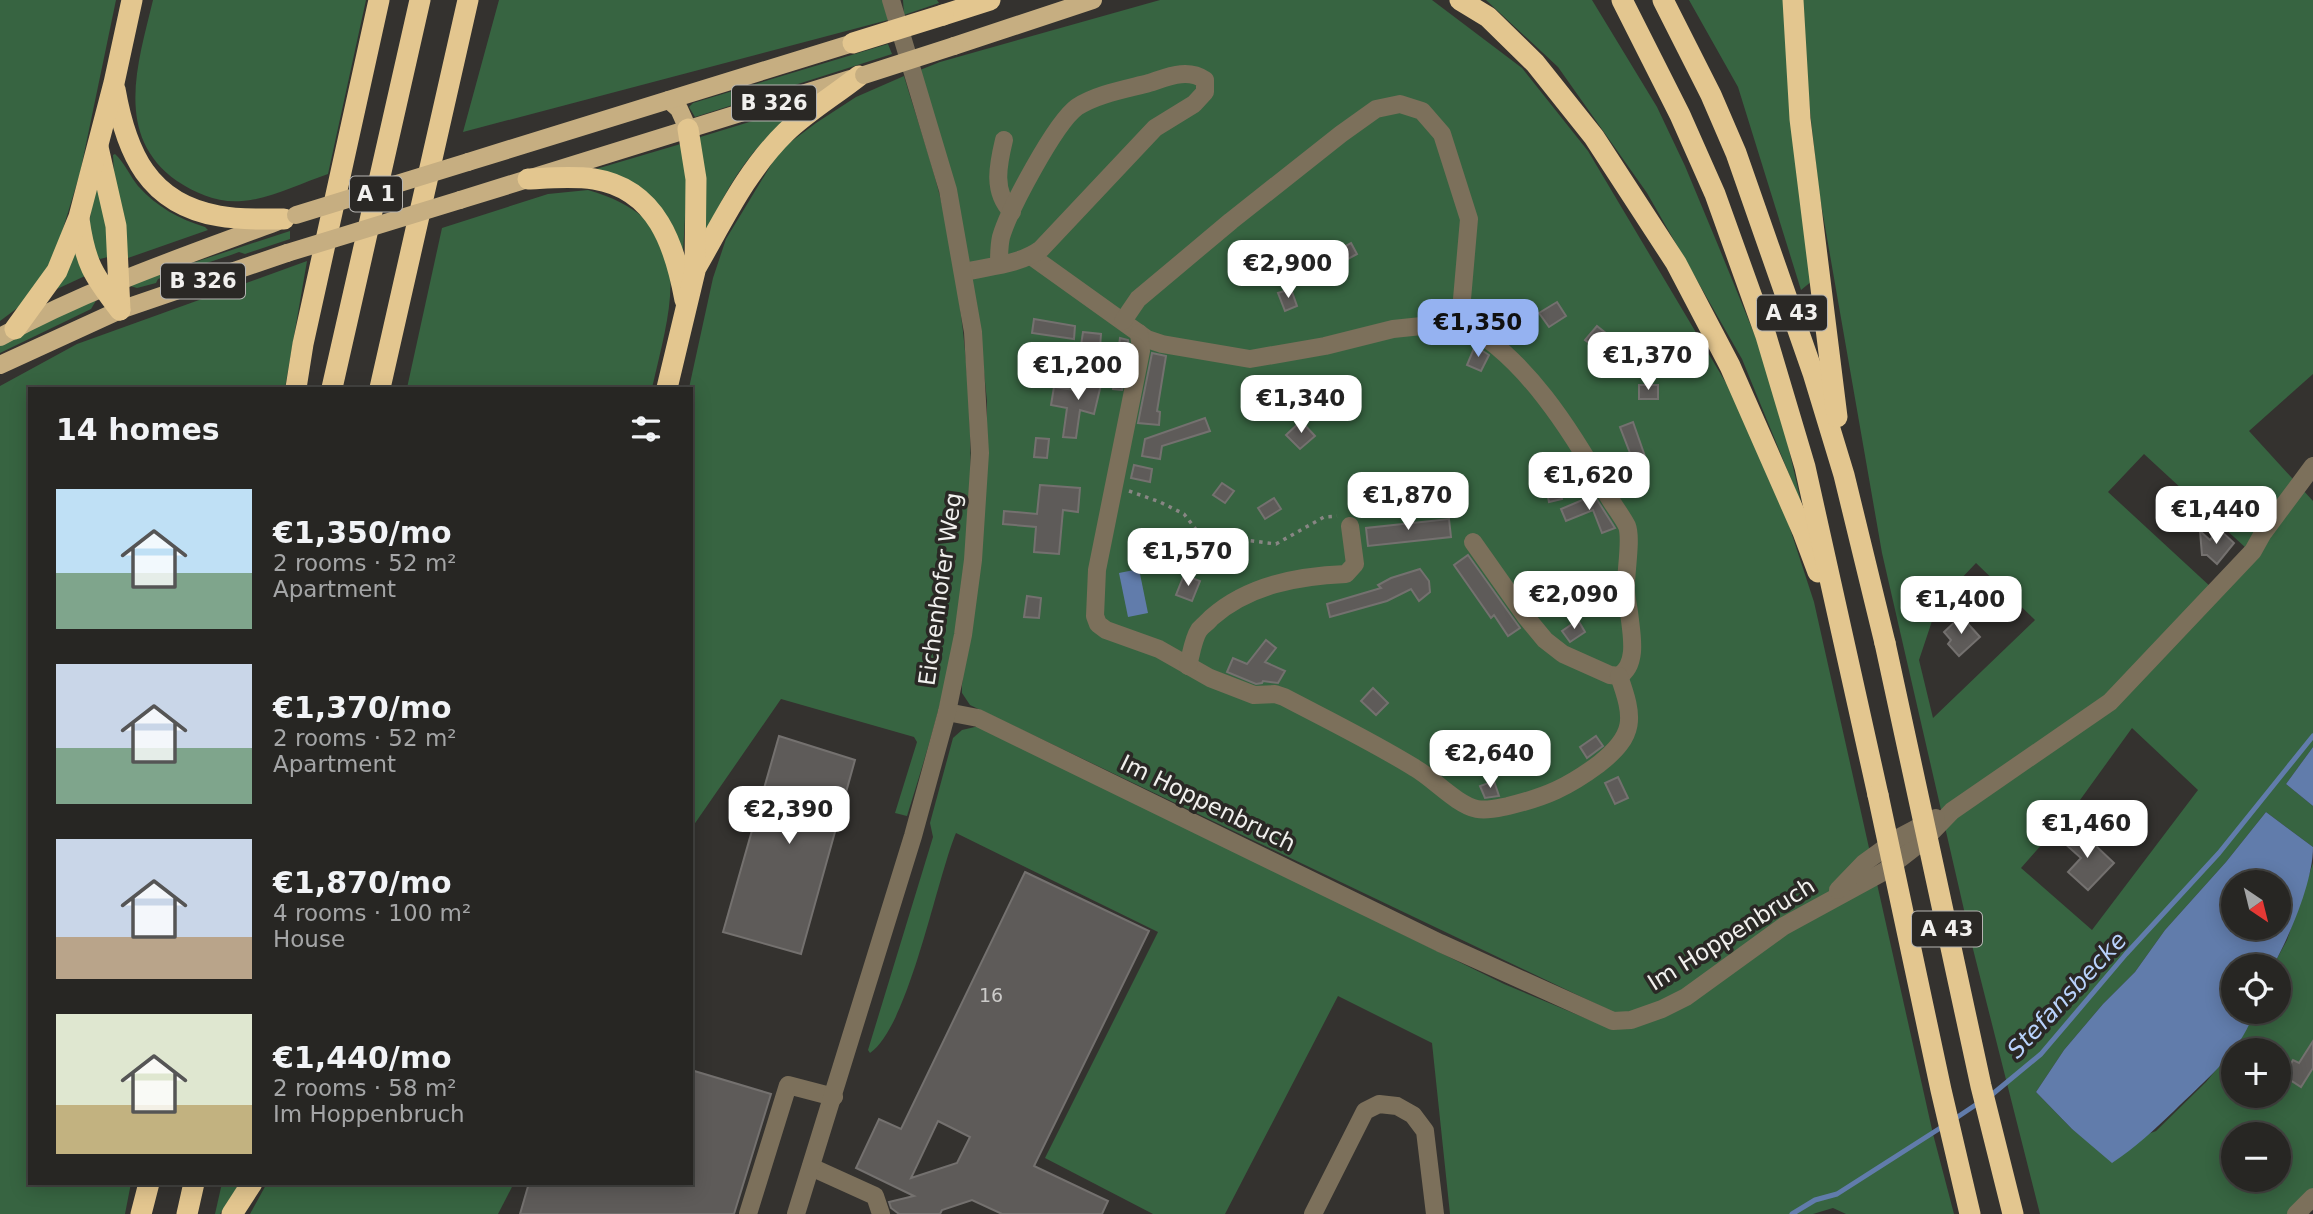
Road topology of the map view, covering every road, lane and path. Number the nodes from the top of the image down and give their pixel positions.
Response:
1 (132, 0) edge
2 (379, 0) edge
3 (420, 0) edge
4 (468, 0) edge
5 (891, 0) edge
6 (1093, 0) edge
7 (1460, 0) edge
8 (1622, 0) edge
9 (1663, 0) edge
10 (1793, 0) edge
11 (986, 1) edge
12 (853, 43) joint
13 (861, 75) junction
14 (114, 83) junction
15 (669, 100) junction
16 (688, 129) junction
17 (1004, 140) dead end
18 (98, 144) junction
19 (528, 179) junction
20 (1012, 212) junction
21 (79, 217) junction
22 (290, 217) junction
23 (1031, 256) junction
24 (999, 264) junction
25 (695, 271) junction
26 (964, 272) junction
27 (110, 284) junction
28 (686, 306) junction
29 (120, 310) junction
30 (1123, 321) junction
31 (1460, 322) junction
32 (8, 333) edge
33 (1139, 333) junction
34 (0, 365) edge
35 (296, 387) edge
36 (332, 387) edge
37 (380, 387) edge
38 (667, 387) edge
39 (2313, 466) edge
40 (1844, 475) junction
41 (1114, 486) junction
42 (1344, 521) joint
43 (1473, 542) dead end
44 (1847, 653) junction
45 (1188, 666) junction
46 (1619, 677) junction
47 (947, 712) junction
48 (834, 1097) junction
49 (811, 1167) junction
50 (148, 1185) edge
51 (194, 1185) edge
52 (251, 1185) edge
53 (2313, 1197) edge
54 (141, 1214) edge
55 (187, 1214) edge
56 (232, 1214) edge
57 (748, 1214) edge
58 (796, 1214) edge
59 (881, 1214) edge
60 (1313, 1214) edge
61 (1435, 1214) edge
62 (1970, 1214) edge
63 (2013, 1214) edge
64 (2296, 1214) edge

1 - 14 highway
2 - 35 highway
3 - 36 highway, A 1
4 - 37 highway, A 1
5 - 26 street, Eichenhofer Weg
6 - 13 main road, bridge
7 - 44 highway
8 - 44 highway, A 43
9 - 40 highway, A 43
10 - 40 highway
11 - 12 highway, bridge
12 - 15 main road, B 326
13 - 16 main road, B 326
13 - 25 highway
14 - 18 highway
14 - 22 highway
15 - 16 main road
15 - 22 main road, B 326, bridge
16 - 19 main road, B 326
16 - 25 highway
17 - 20 street
18 - 21 highway
18 - 27 highway
19 - 28 highway
19 - 29 main road, B 326, bridge
20 - 23 street
20 - 24 street
21 - 27 highway
21 - 32 highway
22 - 27 main road, B 326
23 - 24 street
23 - 30 street
24 - 26 street
25 - 28 highway
26 - 47 street, Eichenhofer Weg
27 - 29 highway
27 - 32 main road, B 326
28 - 38 highway
29 - 34 main road, B 326
30 - 31 street
30 - 33 street
31 - 33 street
31 - 46 street
33 - 41 street
39 - 47 street, Im Hoppenbruch
40 - 63 highway, A 43, bridge
41 - 42 path
41 - 45 street
42 - 45 street
43 - 46 street
44 - 62 highway, A 43, bridge
45 - 46 street
47 - 48 street, Eichenhofer Weg
48 - 49 street, Eichenhofer Weg
48 - 57 street
49 - 58 street, Eichenhofer Weg
49 - 59 street
50 - 54 highway
51 - 55 highway
52 - 56 highway
53 - 64 street
60 - 61 street

